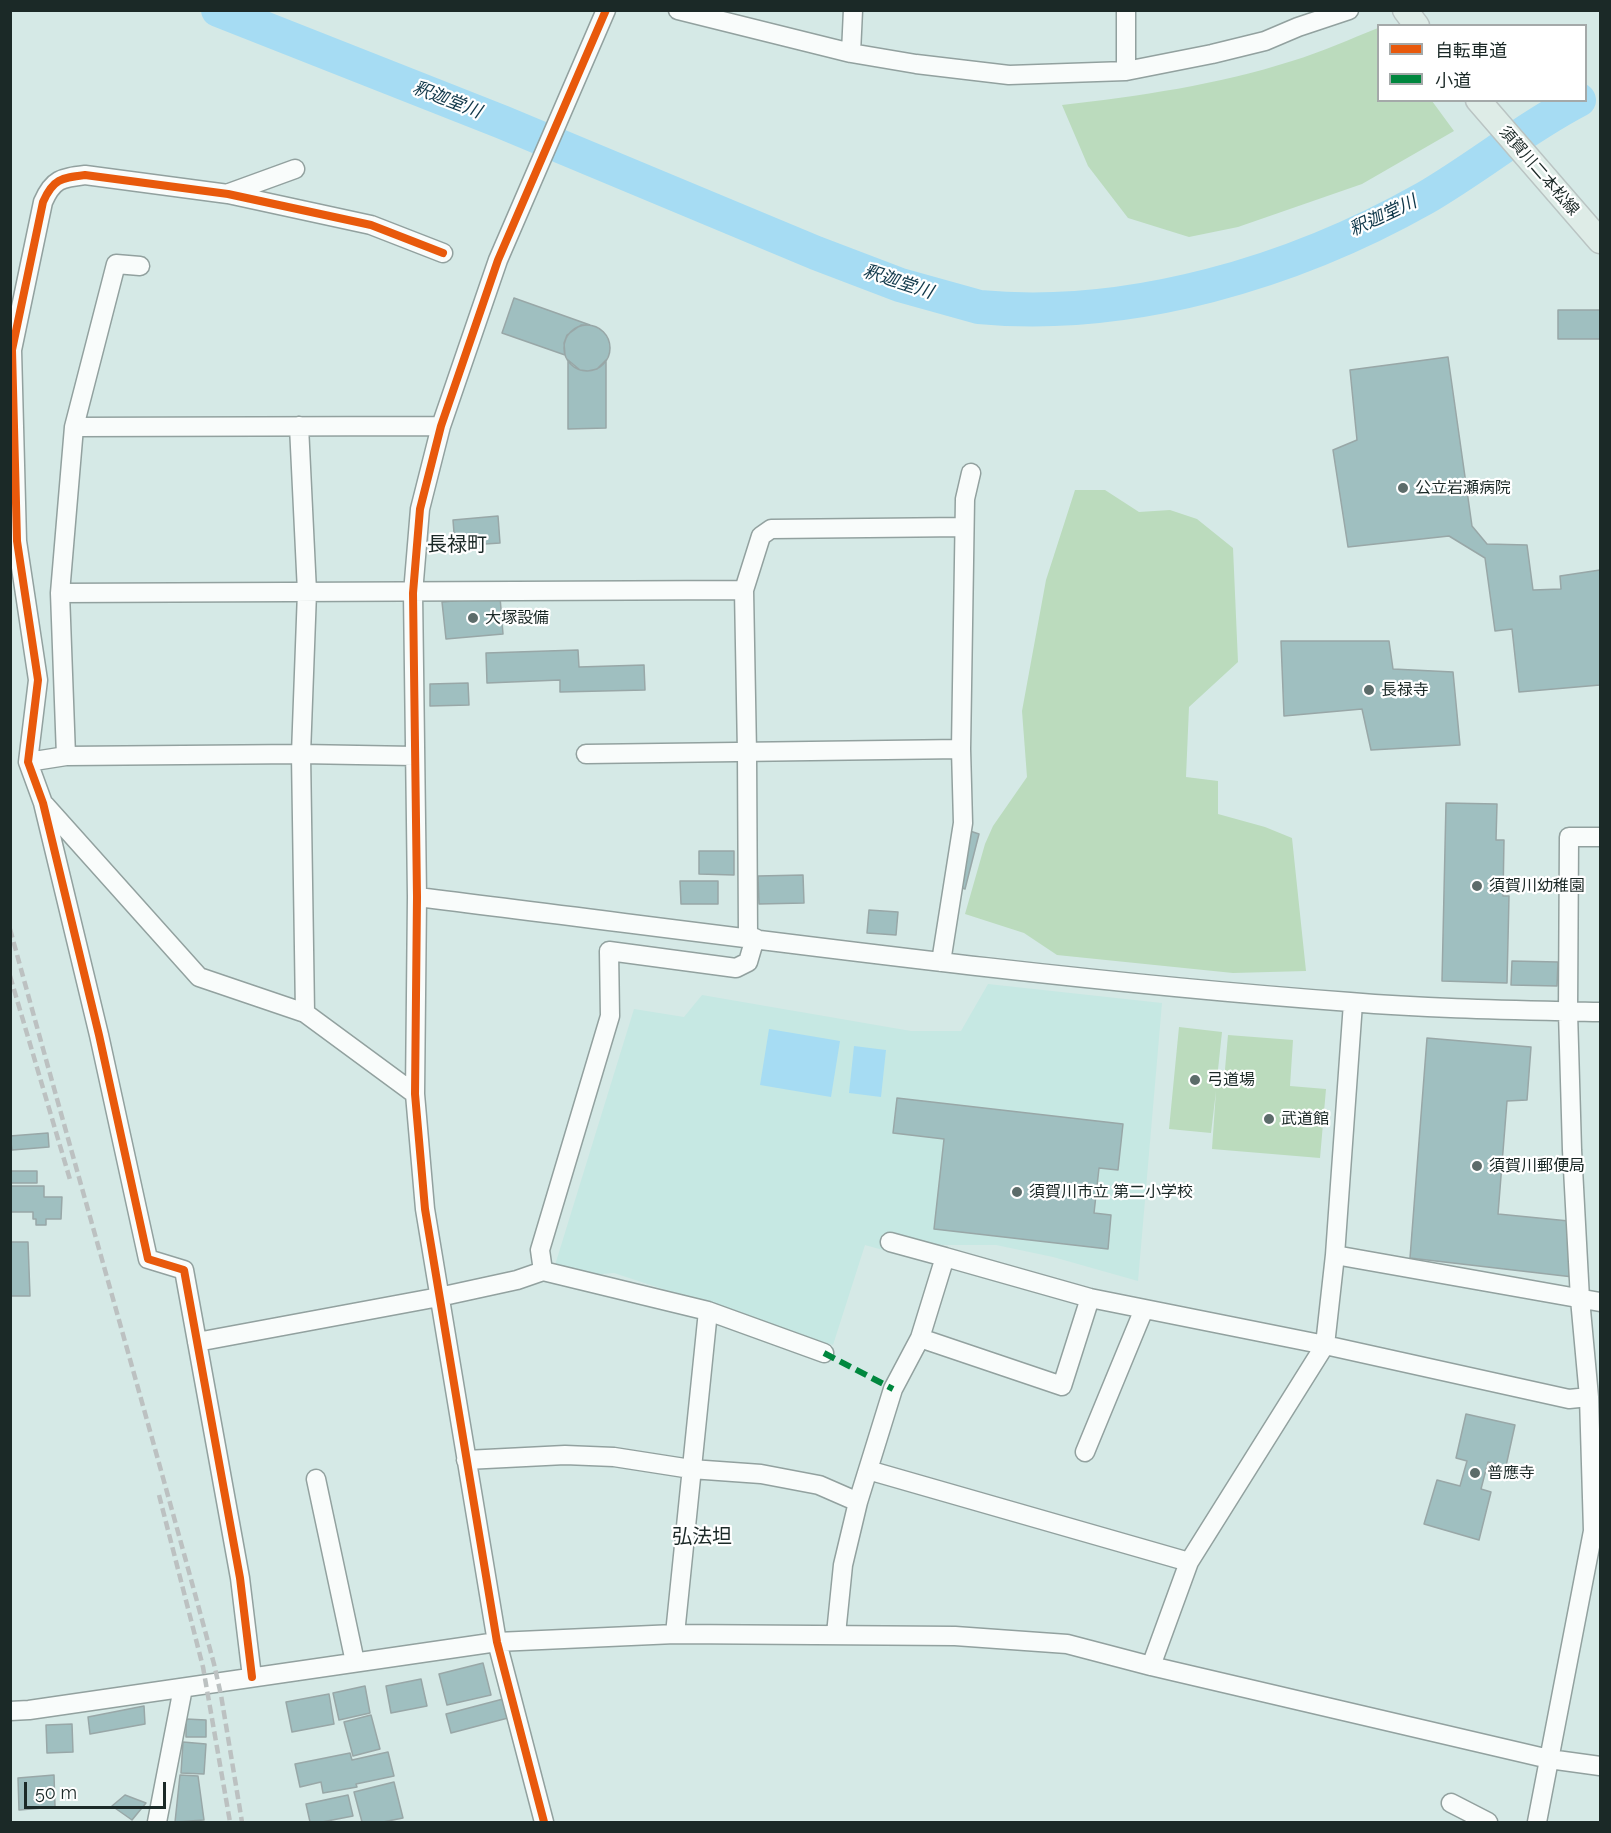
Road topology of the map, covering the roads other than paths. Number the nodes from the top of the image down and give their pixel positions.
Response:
1 (606, 10) edge
2 (678, 10) edge
3 (853, 10) edge
4 (1126, 10) edge
5 (1349, 10) edge
6 (1405, 10) edge
7 (1295, 19) edge
8 (1416, 24) edge
9 (851, 53) junction
10 (1126, 71) junction
11 (1480, 102) edge
12 (295, 169) dead end
13 (228, 194) junction
14 (1595, 235) edge
15 (443, 253) dead end
16 (140, 266) dead end
17 (299, 426) junction
18 (441, 426) junction
19 (74, 427) junction
20 (971, 473) dead end
21 (964, 527) junction
22 (744, 590) junction
23 (307, 592) junction
24 (60, 593) junction
25 (413, 593) junction
26 (961, 749) junction
27 (747, 753) junction
28 (301, 754) junction
29 (586, 754) dead end
30 (66, 756) junction
31 (414, 756) junction
32 (28, 762) junction
33 (43, 803) junction
34 (1600, 837) edge
35 (417, 897) junction
36 (751, 938) junction
37 (941, 962) junction
38 (1353, 1003) junction
39 (1568, 1012) junction
40 (1600, 1012) edge
41 (305, 1013) junction
42 (415, 1094) junction
43 (890, 1242) dead end
44 (1335, 1255) junction
45 (945, 1257) junction
46 (543, 1271) junction
47 (439, 1297) junction
48 (1090, 1298) junction
49 (1580, 1299) junction
50 (1600, 1302) edge
51 (1144, 1309) junction
52 (708, 1311) junction
53 (920, 1338) junction
54 (196, 1342) junction
55 (1325, 1345) junction
56 (824, 1353) dead end
57 (1589, 1397) junction
58 (1085, 1452) dead end
59 (466, 1460) junction
60 (691, 1469) junction
61 (868, 1470) junction
62 (316, 1479) dead end
63 (858, 1502) junction
64 (1597, 1531) edge
65 (1190, 1562) junction
66 (675, 1634) junction
67 (836, 1634) junction
68 (497, 1642) junction
69 (355, 1662) junction
70 (1152, 1666) junction
71 (252, 1677) junction
72 (183, 1688) junction
73 (10, 1711) edge
74 (1549, 1759) junction
75 (1600, 1766) edge
76 (1451, 1803) dead end
77 (156, 1822) edge
78 (544, 1822) edge
79 (1488, 1822) edge
80 (1537, 1822) edge

1 - 18 street
2 - 9 street
3 - 9 street
4 - 10 street
5 - 7 street
6 - 8 main road
7 - 10 street
9 - 10 street
11 - 14 main road, 須賀川二本松線
12 - 13 street
13 - 15 street
13 - 32 street
16 - 19 street
17 - 18 street
17 - 19 street
17 - 23 street
18 - 25 street
19 - 24 street
20 - 21 street
21 - 22 street
21 - 26 street
22 - 25 street
22 - 27 street
23 - 24 street
23 - 25 street
23 - 28 street
24 - 30 street
25 - 31 street
26 - 27 street
26 - 37 street
27 - 29 street
27 - 36 street
28 - 30 street
28 - 31 street
28 - 41 street
30 - 32 street
31 - 35 street
32 - 33 street
33 - 41 street
33 - 54 street
34 - 39 street
35 - 36 street
35 - 42 street
36 - 37 street
36 - 46 street
37 - 38 street
38 - 39 street
38 - 44 street
39 - 40 street
39 - 49 street
41 - 42 street
42 - 47 street
43 - 45 street
44 - 49 street
44 - 55 street
45 - 48 street
45 - 53 street
46 - 47 street
46 - 52 street
47 - 54 street
47 - 59 street
48 - 51 street
48 - 53 street
49 - 50 street
49 - 57 street
51 - 55 street
51 - 58 street
52 - 56 street
52 - 60 street
53 - 61 street
54 - 71 street
55 - 57 street
55 - 65 street
57 - 64 street
59 - 60 street
59 - 68 street
60 - 63 street
60 - 66 street
61 - 63 street
61 - 65 street
62 - 69 street
63 - 67 street
64 - 74 street
65 - 70 street
66 - 67 street
66 - 68 street
67 - 70 street
68 - 69 street
68 - 78 street
69 - 71 street
70 - 74 street
71 - 72 street
72 - 73 street
72 - 77 street
74 - 75 street
74 - 80 street
76 - 79 street

